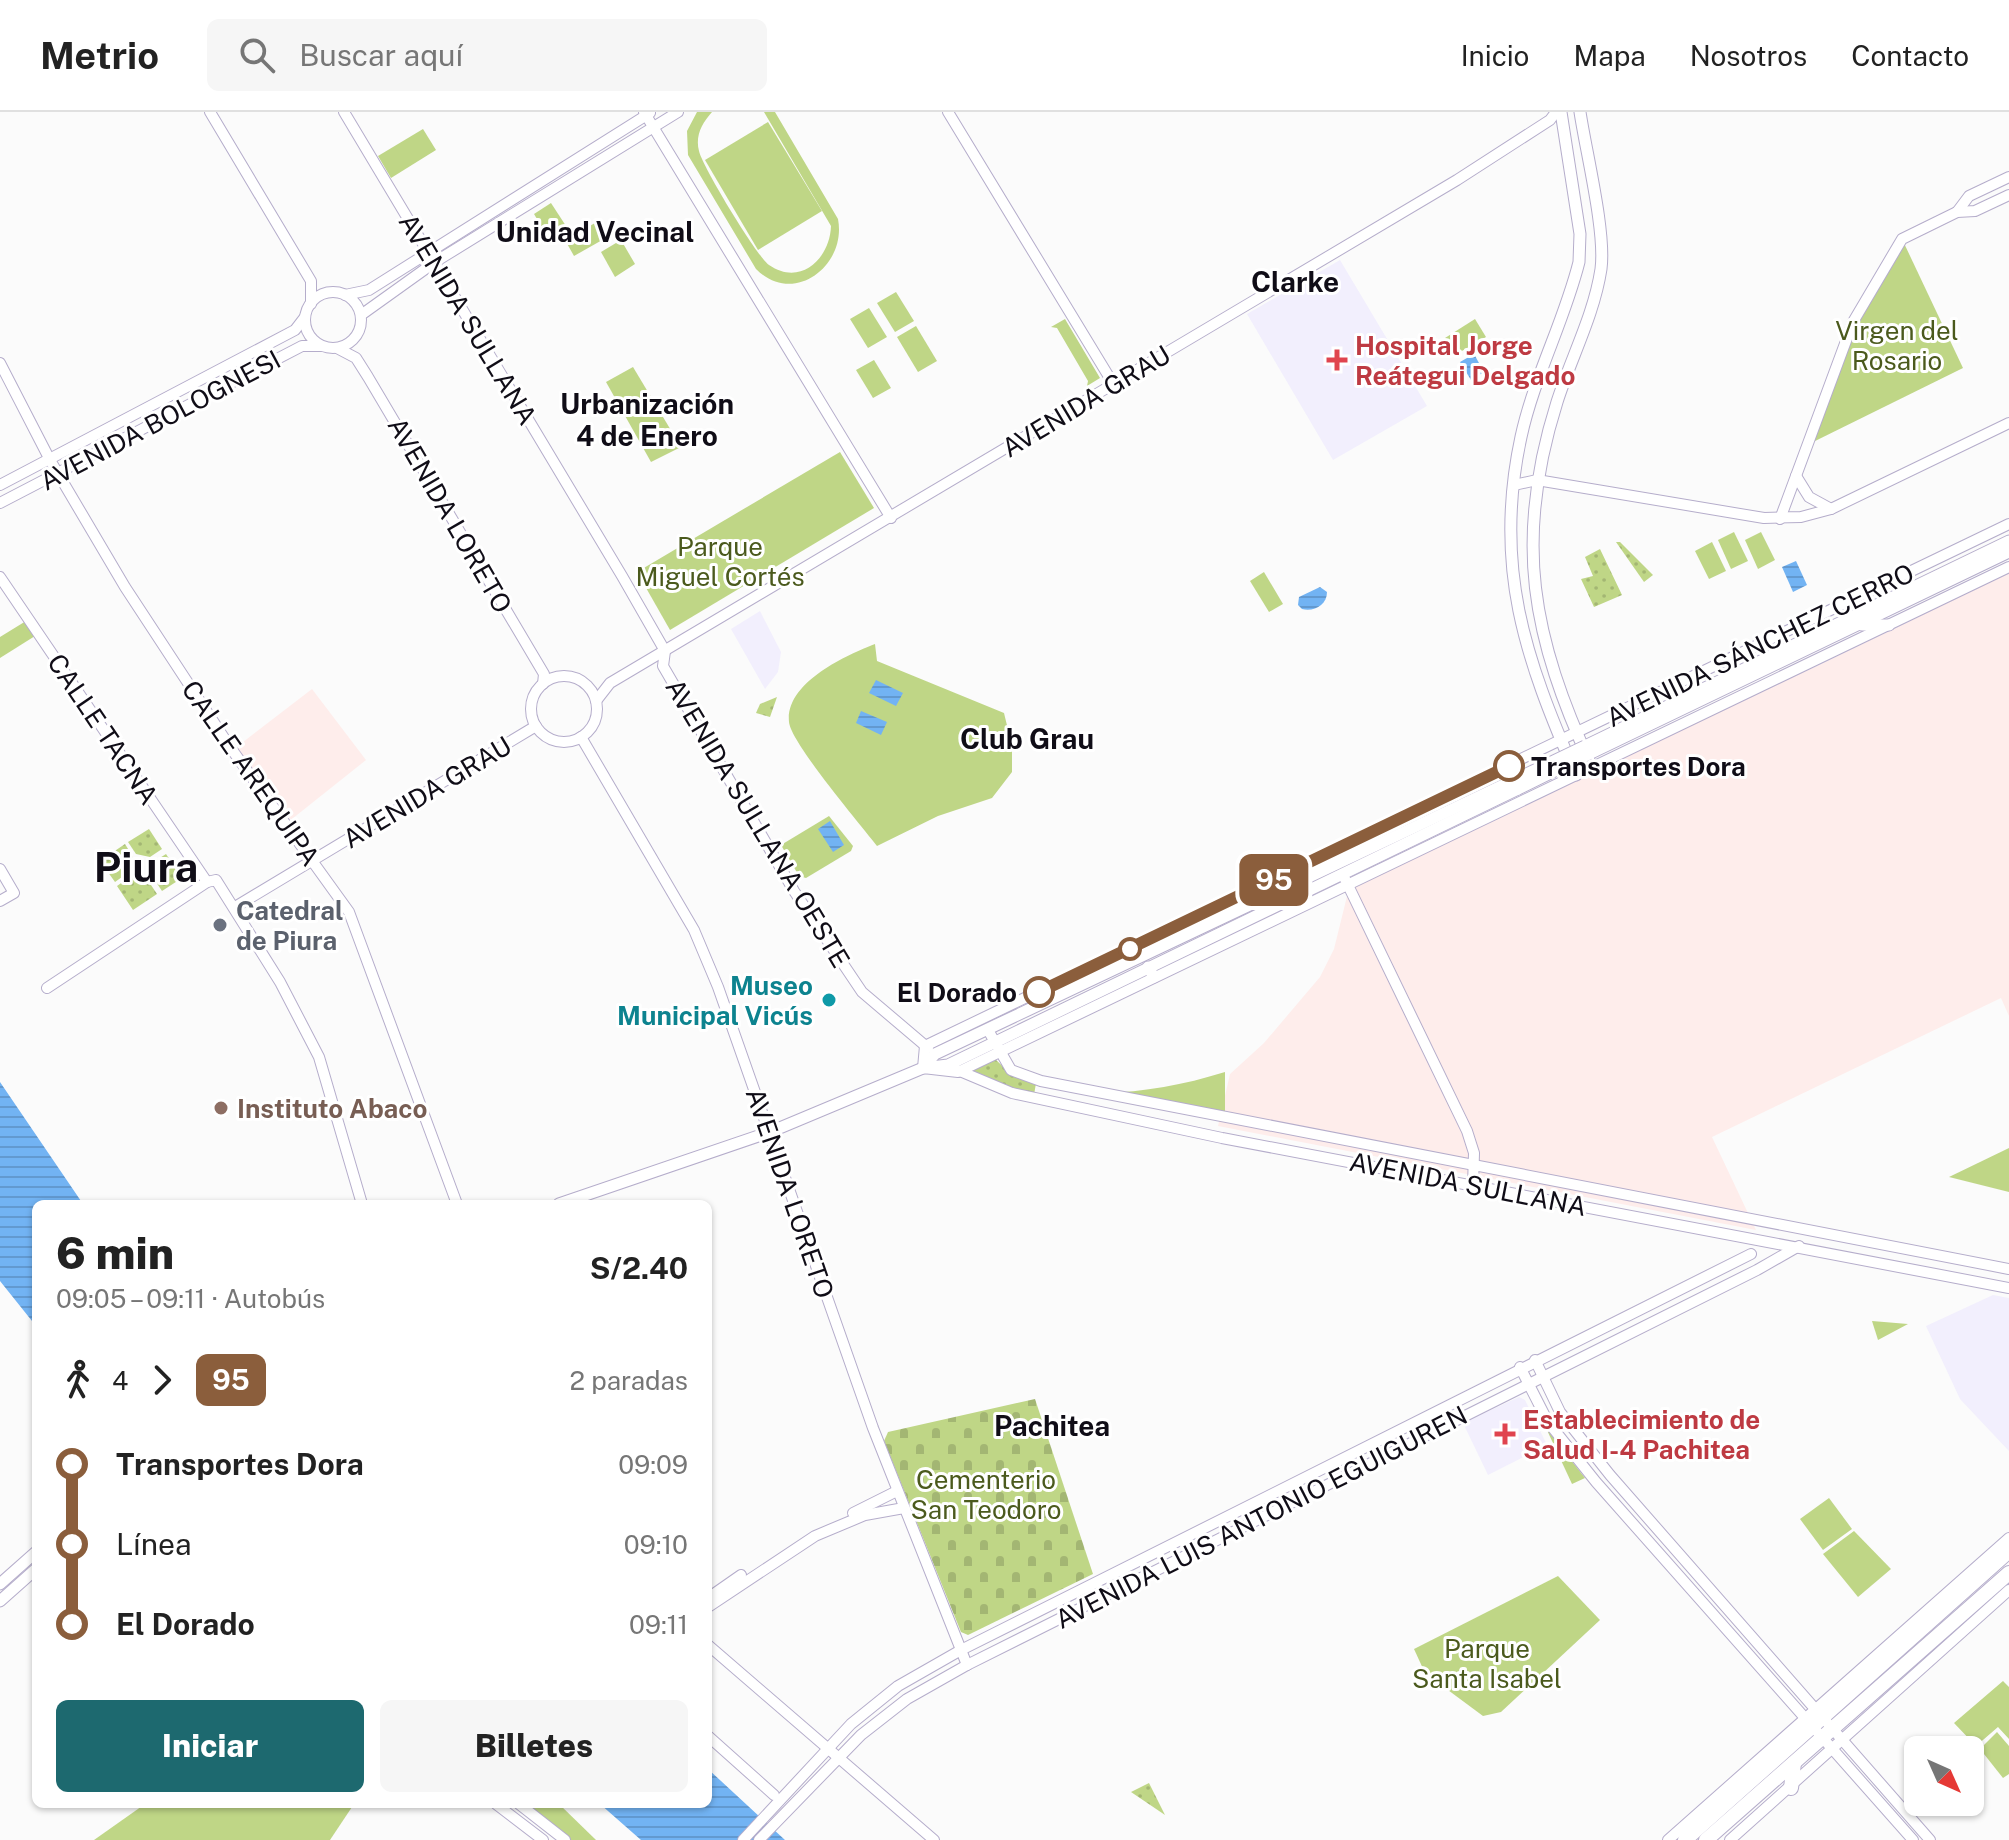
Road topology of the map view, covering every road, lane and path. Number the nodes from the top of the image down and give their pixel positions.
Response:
1 (210, 112) edge
2 (344, 112) edge
3 (678, 112) edge
4 (948, 112) edge
5 (1559, 112) edge
6 (1580, 112) edge
7 (647, 113) edge
8 (653, 127) junction
9 (2009, 177) edge
10 (2009, 195) edge
11 (1957, 212) junction
12 (432, 257) junction
13 (311, 281) junction
14 (333, 292) junction
15 (345, 295) junction
16 (311, 304) junction
17 (361, 315) junction
18 (305, 317) junction
19 (355, 337) junction
20 (321, 346) junction
21 (337, 348) junction
22 (356, 358) junction
23 (0, 363) edge
24 (1114, 385) junction
25 (2009, 423) edge
26 (50, 460) junction
27 (58, 474) junction
28 (1796, 476) junction
29 (1537, 480) junction
30 (0, 485) edge
31 (1514, 485) junction
32 (0, 503) edge
33 (1831, 509) junction
34 (891, 518) junction
35 (1780, 519) junction
36 (2009, 524) edge
37 (2009, 541) edge
38 (2009, 552) edge
39 (2009, 567) edge
40 (0, 577) edge
41 (1858, 625) junction
42 (1889, 625) junction
43 (665, 651) junction
44 (547, 679) junction
45 (610, 683) junction
46 (589, 687) junction
47 (596, 701) junction
48 (536, 726) junction
49 (1577, 735) junction
50 (581, 737) junction
51 (1561, 742) junction
52 (1587, 750) junction
53 (1592, 767) junction
54 (1576, 775) junction
55 (1516, 784) junction
56 (314, 860) junction
57 (0, 869) edge
58 (1345, 879) junction
59 (211, 881) junction
60 (0, 901) edge
61 (235, 907) junction
62 (47, 988) dead end
63 (988, 1030) junction
64 (925, 1046) junction
65 (997, 1047) junction
66 (935, 1054) junction
67 (923, 1068) junction
68 (953, 1068) junction
69 (770, 1132) junction
70 (1476, 1168) junction
71 (1473, 1186) junction
72 (361, 1200) edge
73 (456, 1200) edge
74 (571, 1200) edge
75 (1799, 1246) junction
76 (1751, 1254) dead end
77 (1994, 1266) junction
78 (2009, 1269) edge
79 (1987, 1283) junction
80 (2009, 1288) edge
81 (1535, 1360) junction
82 (1520, 1367) junction
83 (1542, 1377) junction
84 (1528, 1384) junction
85 (897, 1491) junction
86 (904, 1508) junction
87 (2009, 1538) edge
88 (2009, 1551) edge
89 (32, 1556) edge
90 (32, 1572) edge
91 (2009, 1573) edge
92 (0, 1584) edge
93 (2009, 1590) edge
94 (712, 1595) edge
95 (0, 1600) edge
96 (712, 1604) edge
97 (712, 1648) edge
98 (961, 1650) junction
99 (967, 1665) junction
100 (1822, 1724) junction
101 (712, 1740) edge
102 (827, 1748) junction
103 (1834, 1750) junction
104 (837, 1757) junction
105 (1794, 1763) junction
106 (1791, 1788) junction
107 (774, 1795) dead end
108 (501, 1808) edge
109 (524, 1808) edge
110 (776, 1812) junction
111 (543, 1840) edge
112 (565, 1840) edge
113 (743, 1840) edge
114 (759, 1840) edge
115 (934, 1840) edge
116 (1668, 1840) edge
117 (1685, 1840) edge
118 (1706, 1840) edge
119 (1730, 1840) edge
120 (1913, 1840) edge
121 (1930, 1840) edge

1 - 13 main road
2 - 12 main road, AVENIDA SULLANA
3 - 8 main road
4 - 24 main road
5 - 24 main road, AVENIDA GRAU
5 - 31 main road
6 - 29 main road
7 - 8 main road
7 - 12 main road
8 - 12 main road
8 - 34 main road
9 - 11 main road
10 - 11 main road
11 - 28 main road
12 - 15 main road
12 - 17 main road
12 - 43 main road, AVENIDA SULLANA
13 - 14 main road
13 - 16 main road
14 - 15 main road
14 - 16 main road
15 - 17 main road
16 - 18 main road
17 - 19 main road
18 - 20 main road
18 - 26 main road, AVENIDA BOLOGNESI
19 - 21 main road
19 - 22 main road, AVENIDA LORETO
20 - 21 main road
20 - 27 main road, AVENIDA BOLOGNESI
21 - 22 main road
22 - 44 main road, AVENIDA LORETO
23 - 26 main road, CALLE AREQUIPA
24 - 34 main road, AVENIDA GRAU
25 - 33 main road
26 - 27 main road, CALLE AREQUIPA
26 - 30 main road, AVENIDA BOLOGNESI
27 - 32 main road, AVENIDA BOLOGNESI
27 - 56 main road, CALLE AREQUIPA
28 - 33 main road
28 - 35 main road
29 - 31 main road
29 - 35 main road
29 - 49 main road
31 - 51 main road
33 - 35 main road
34 - 43 main road, AVENIDA GRAU
36 - 49 main road, AVENIDA SÁNCHEZ CERRO
37 - 52 main road, AVENIDA SÁNCHEZ CERRO
38 - 41 main road, AVENIDA SÁNCHEZ CERRO
39 - 42 main road, AVENIDA SÁNCHEZ CERRO
40 - 59 main road, CALLE TACNA
41 - 42 main road
41 - 52 main road, AVENIDA SÁNCHEZ CERRO
42 - 53 main road, AVENIDA SÁNCHEZ CERRO
43 - 45 main road, AVENIDA GRAU
43 - 64 main road, AVENIDA SULLANA OESTE
44 - 46 main road
44 - 48 main road
45 - 46 main road, AVENIDA GRAU
45 - 47 main road, AVENIDA GRAU
46 - 47 main road
47 - 50 main road
48 - 50 main road
48 - 56 main road, AVENIDA GRAU
49 - 51 main road, AVENIDA SÁNCHEZ CERRO
49 - 53 main road
50 - 69 main road, AVENIDA LORETO
51 - 54 main road
51 - 64 main road, AVENIDA SÁNCHEZ CERRO
52 - 55 main road, AVENIDA SÁNCHEZ CERRO, bridge
53 - 54 main road, AVENIDA SÁNCHEZ CERRO
54 - 58 main road, AVENIDA SÁNCHEZ CERRO
55 - 58 main road, AVENIDA SÁNCHEZ CERRO
55 - 63 main road, AVENIDA SÁNCHEZ CERRO
56 - 61 main road, AVENIDA GRAU
56 - 73 main road, CALLE AREQUIPA
57 - 60 main road
58 - 65 main road, AVENIDA SÁNCHEZ CERRO
58 - 70 main road
59 - 61 main road, CALLE TACNA
59 - 62 main road
61 - 72 main road, CALLE TACNA
63 - 65 main road, AVENIDA SULLANA
63 - 66 main road, AVENIDA SÁNCHEZ CERRO
64 - 66 main road, AVENIDA SULLANA OESTE
64 - 67 main road
65 - 68 main road, AVENIDA SÁNCHEZ CERRO
65 - 70 main road, AVENIDA SULLANA
66 - 67 main road, AVENIDA SÁNCHEZ CERRO
66 - 68 main road, AVENIDA SULLANA
67 - 68 main road, AVENIDA SÁNCHEZ CERRO
67 - 69 main road, AVENIDA SÁNCHEZ CERRO
68 - 71 main road, AVENIDA SULLANA
69 - 74 main road, AVENIDA SÁNCHEZ CERRO
69 - 85 main road, AVENIDA LORETO
70 - 71 main road
70 - 77 main road, AVENIDA SULLANA
71 - 75 main road, AVENIDA SULLANA
75 - 79 main road, AVENIDA SULLANA
75 - 83 main road, AVENIDA LUIS ANTONIO EGUIGUREN
76 - 81 main road, AVENIDA LUIS ANTONIO EGUIGUREN
77 - 78 main road, AVENIDA SULLANA
77 - 79 main road
79 - 80 main road, AVENIDA SULLANA
81 - 82 main road, AVENIDA LUIS ANTONIO EGUIGUREN
81 - 83 main road
82 - 84 main road
82 - 98 main road, AVENIDA LUIS ANTONIO EGUIGUREN
83 - 84 main road, AVENIDA LUIS ANTONIO EGUIGUREN
83 - 100 main road
84 - 99 main road, AVENIDA LUIS ANTONIO EGUIGUREN
84 - 100 main road
85 - 86 main road, AVENIDA LORETO
85 - 94 main road
86 - 96 main road
86 - 98 main road, AVENIDA LORETO
87 - 100 main road
88 - 100 highway
89 - 92 main road
90 - 95 main road
91 - 100 highway
93 - 100 main road
97 - 102 main road
98 - 99 main road, AVENIDA LORETO
98 - 102 main road, AVENIDA LUIS ANTONIO EGUIGUREN
99 - 104 main road, AVENIDA LUIS ANTONIO EGUIGUREN
100 - 103 main road
100 - 103 main road
100 - 105 highway
100 - 116 main road
100 - 117 highway
100 - 121 main road
101 - 107 main road
102 - 104 main road
102 - 110 main road, AVENIDA LUIS ANTONIO EGUIGUREN
103 - 106 main road
103 - 120 main road
104 - 110 main road, AVENIDA LUIS ANTONIO EGUIGUREN
104 - 115 main road
105 - 106 highway
105 - 118 highway
106 - 119 main road
108 - 111 main road
109 - 112 main road
110 - 113 main road, AVENIDA LUIS ANTONIO EGUIGUREN
110 - 114 main road, AVENIDA LUIS ANTONIO EGUIGUREN

